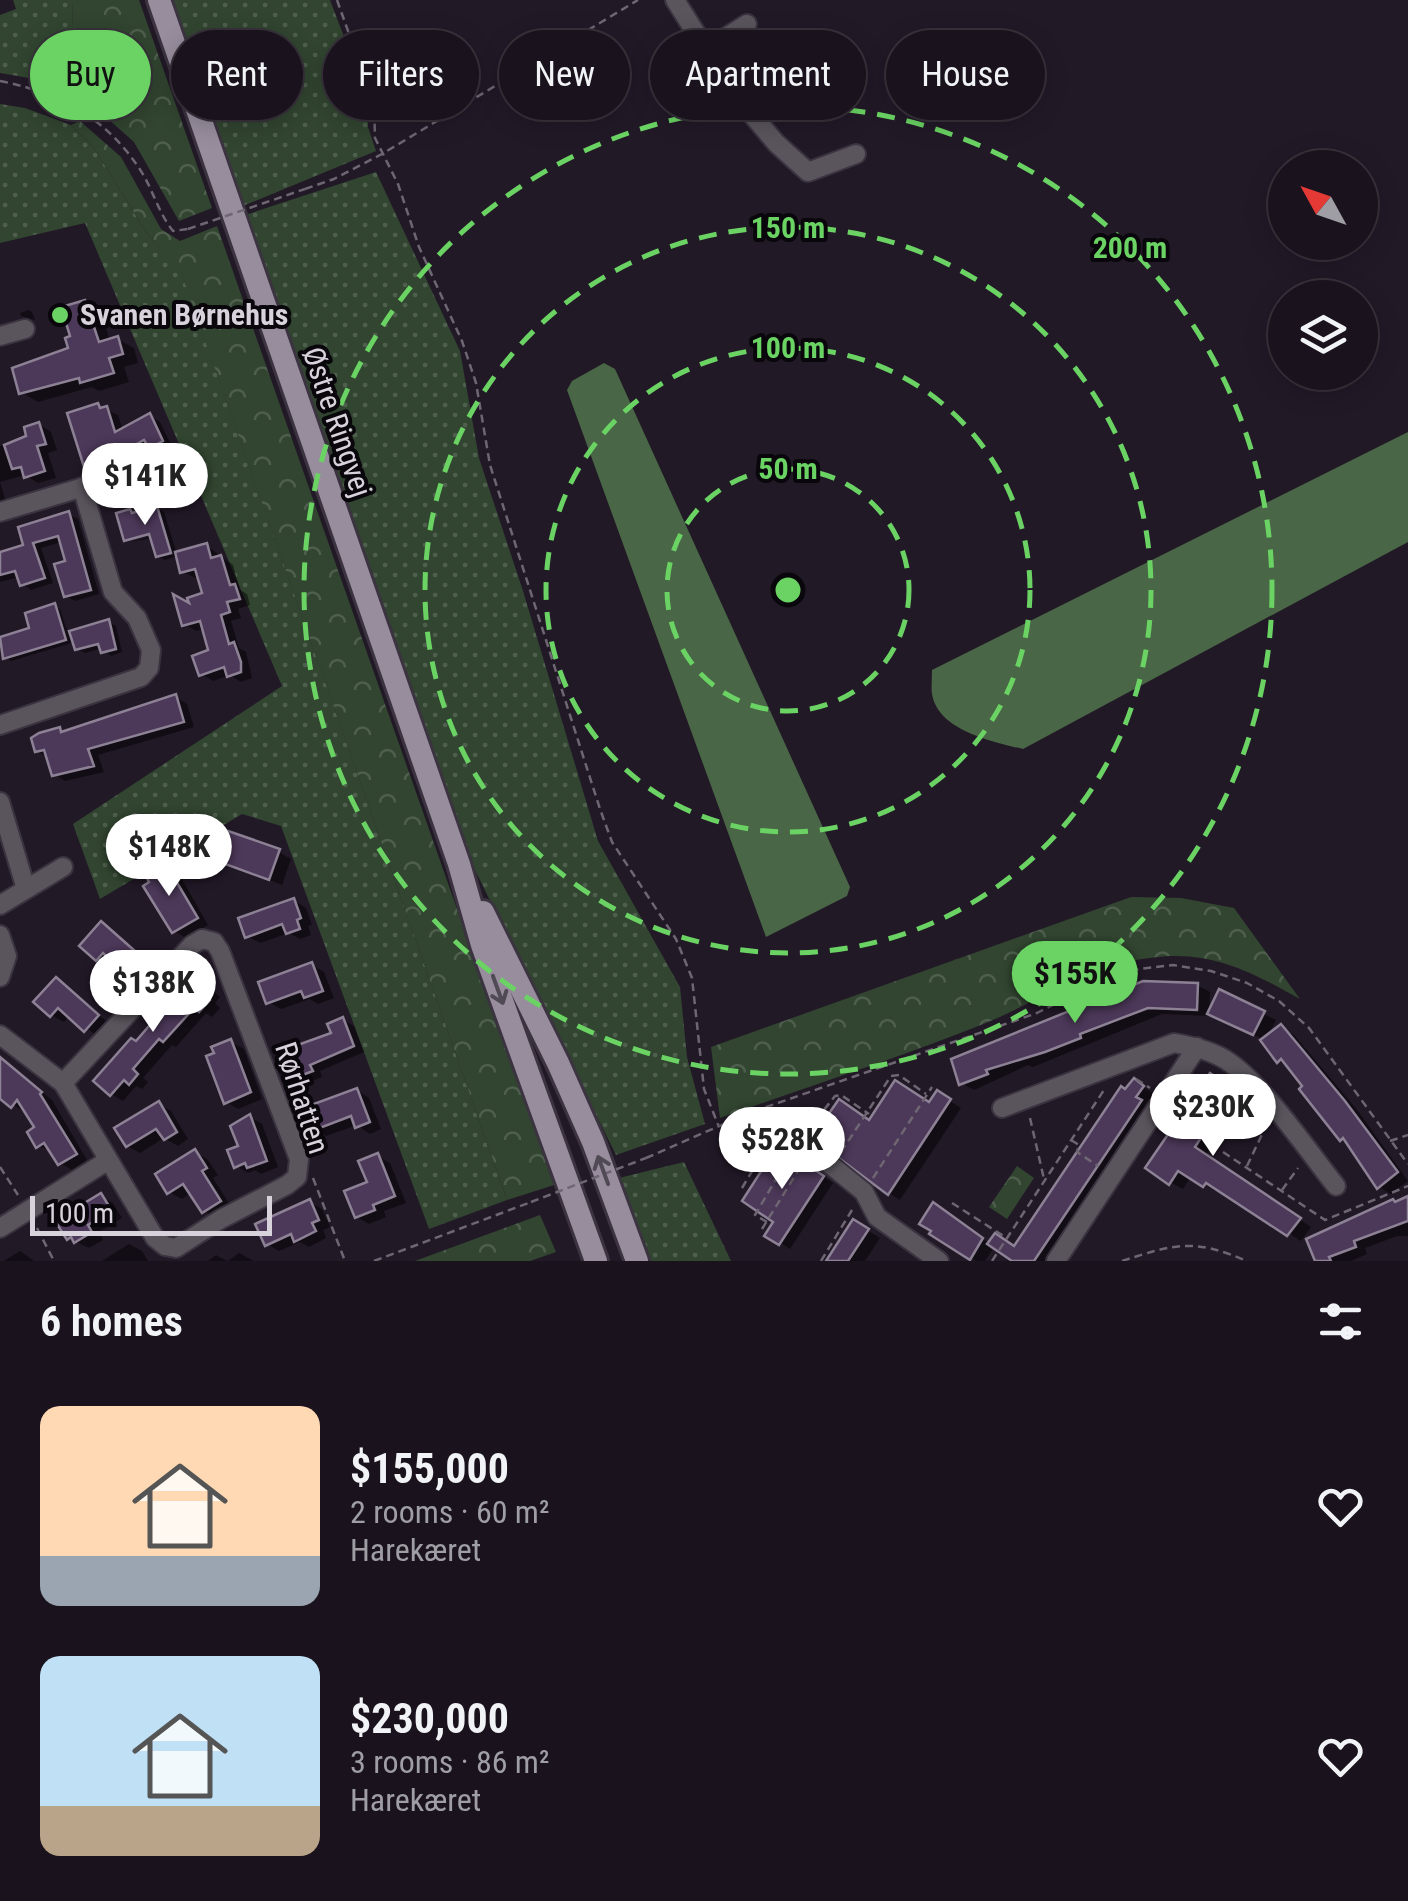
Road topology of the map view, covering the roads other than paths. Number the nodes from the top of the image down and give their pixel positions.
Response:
1 (159, 0) edge
2 (675, 0) edge
3 (747, 24) dead end
4 (695, 30) edge
5 (737, 30) edge
6 (757, 120) edge
7 (856, 154) dead end
8 (25, 330) dead end
9 (0, 336) edge
10 (134, 472) dead end
11 (82, 487) junction
12 (0, 512) edge
13 (0, 725) edge
14 (0, 802) edge
15 (460, 864) junction
16 (63, 867) dead end
17 (26, 889) junction
18 (0, 905) edge
19 (0, 935) edge
20 (0, 977) edge
21 (0, 1035) edge
22 (1197, 1047) junction
23 (63, 1083) junction
24 (1002, 1108) dead end
25 (767, 1129) road end
26 (108, 1161) junction
27 (1336, 1186) dead end
28 (0, 1228) edge
29 (596, 1261) edge
30 (636, 1261) edge
31 (940, 1261) edge
32 (1056, 1261) edge

1 - 15 main road, Østre Ringvej
2 - 4 street
3 - 5 street
6 - 7 street
8 - 9 street
10 - 11 street
11 - 12 street
11 - 13 street
14 - 17 street
15 -> 29 main road, Østre Ringvej
30 -> 15 main road, Østre Ringvej
16 - 17 street
17 - 18 street
19 - 20 street
21 - 23 street, Rørhatten
22 - 24 street
22 - 27 street
22 - 32 street
23 - 26 street, Rørhatten
23 - 26 street, Rørhatten
25 - 31 street
26 - 28 street

